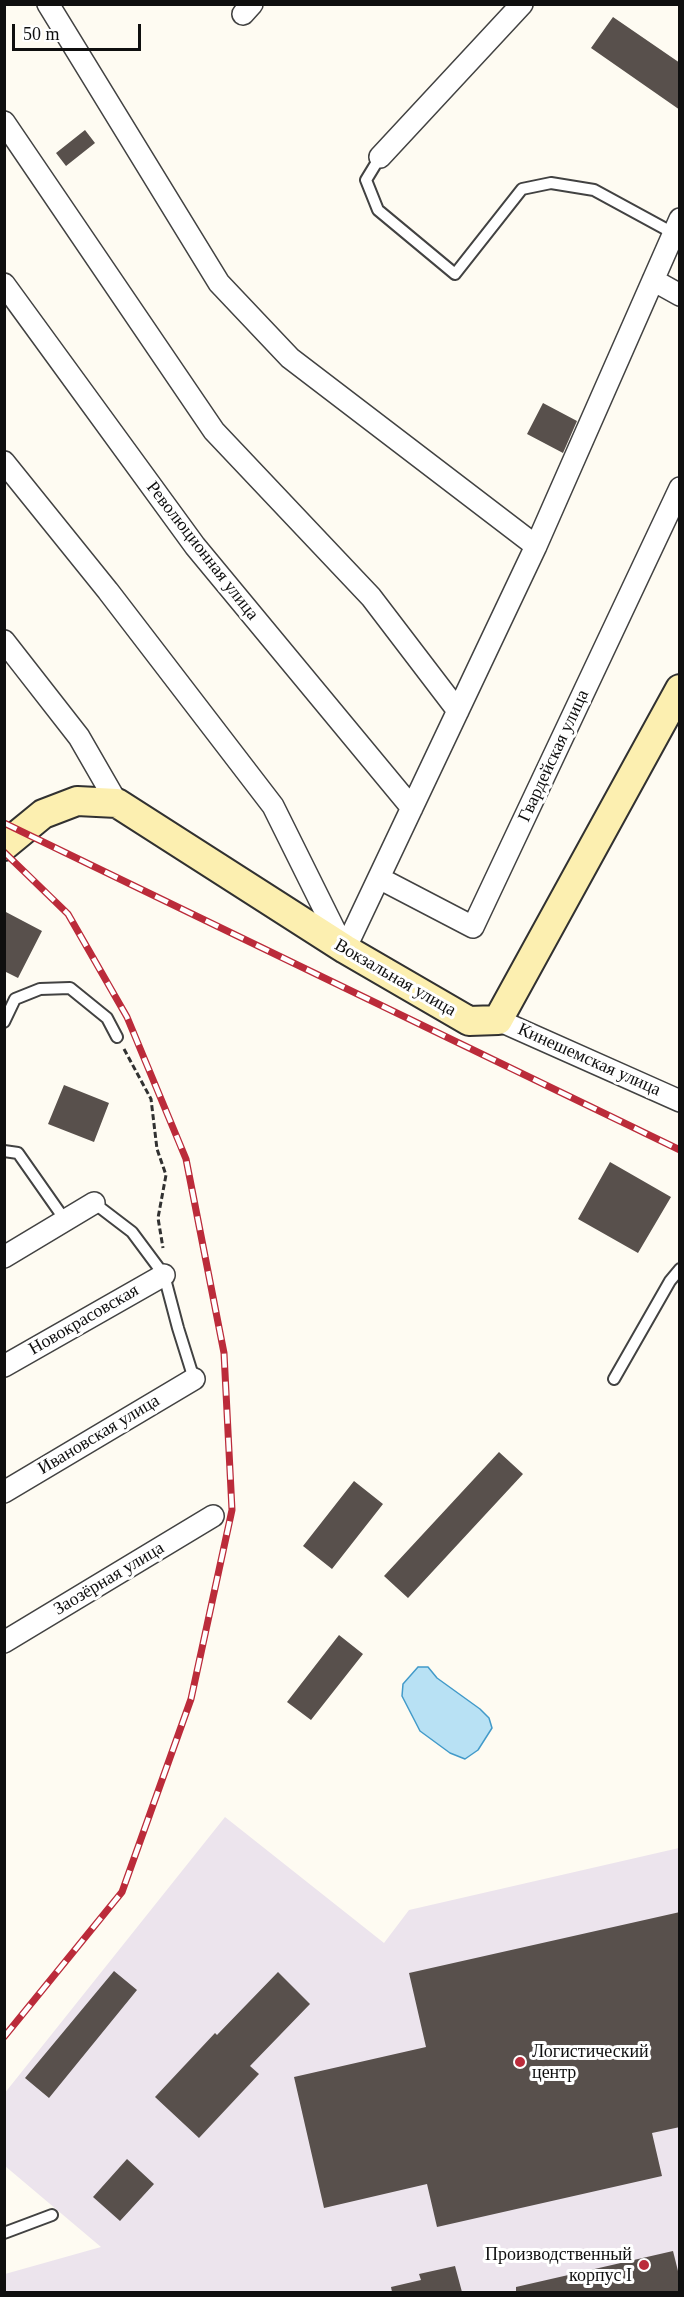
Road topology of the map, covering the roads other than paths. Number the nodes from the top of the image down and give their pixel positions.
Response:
1 (48, 4) edge
2 (522, 4) edge
3 (4, 122) edge
4 (380, 157) joint
5 (676, 226) edge
6 (653, 280) junction
7 (4, 284) edge
8 (680, 295) edge
9 (4, 462) edge
10 (680, 488) edge
11 (536, 546) junction
12 (4, 641) edge
13 (680, 689) edge
14 (458, 711) junction
15 (117, 803) junction
16 (412, 808) junction
17 (4, 846) edge
18 (379, 878) junction
19 (345, 950) junction
20 (498, 1020) junction
21 (4, 1022) edge
22 (117, 1037) road end
23 (680, 1101) edge
24 (4, 1150) edge
25 (94, 1203) joint
26 (65, 1220) junction
27 (4, 1257) edge
28 (680, 1269) edge
29 (164, 1275) junction
30 (4, 1366) edge
31 (194, 1379) joint
32 (614, 1379) dead end
33 (4, 1492) edge
34 (213, 1516) dead end
35 (4, 1642) edge
36 (52, 2215) dead end
37 (4, 2234) edge

1 - 11 street
2 - 4 street
3 - 14 street
4 - 5 lane
5 - 6 street
6 - 8 street
6 - 11 street
7 - 16 street, Революционная улица
9 - 19 street
10 - 18 street, Гвардейская улица
11 - 14 street
12 - 15 street
13 - 20 main road
14 - 16 street
15 - 17 main road, Вокзальная улица
15 - 19 main road, Вокзальная улица
16 - 18 street
18 - 19 street
19 - 20 main road, Вокзальная улица
20 - 23 street, Кинешемская улица
21 - 22 lane
24 - 26 lane
25 - 26 street
25 - 29 lane
26 - 27 street
28 - 32 lane
29 - 30 street, Новокрасовская
29 - 31 lane
31 - 33 street, Ивановская улица
34 - 35 street, Заозёрная улица
36 - 37 lane

